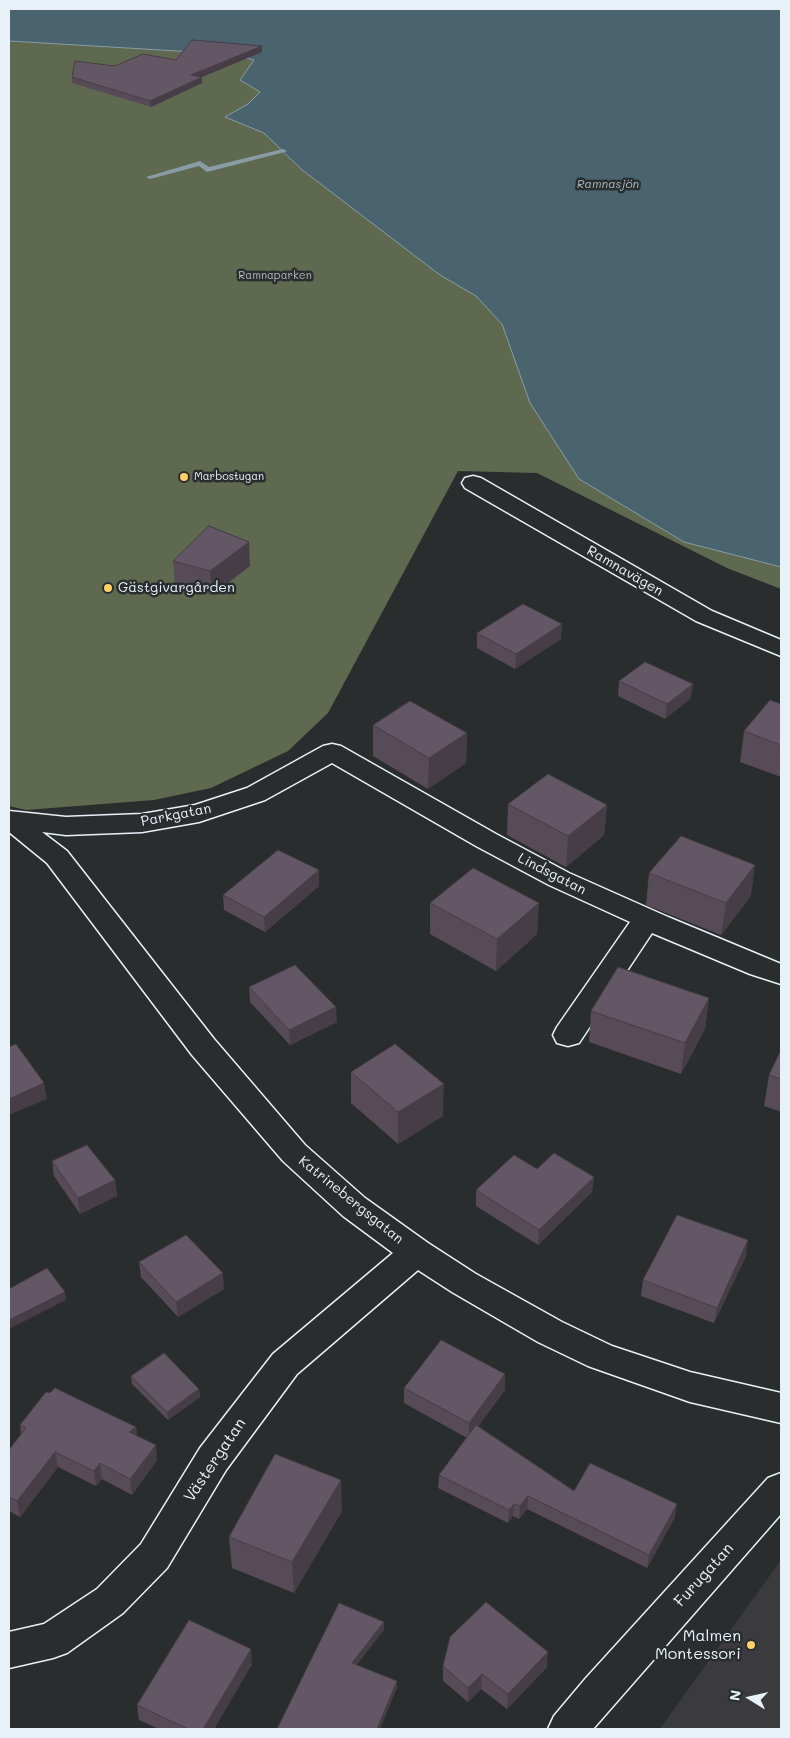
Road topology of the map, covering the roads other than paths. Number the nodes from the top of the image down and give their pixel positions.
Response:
1 (473, 483) dead end
2 (781, 649) edge
3 (332, 752) joint
4 (9, 819) edge
5 (647, 919) junction
6 (781, 974) edge
7 (568, 1035) dead end
8 (416, 1252) junction
9 (781, 1408) edge
10 (781, 1489) edge
11 (9, 1650) edge
12 (568, 1729) edge

1 - 2 street, Ramnavägen
3 - 4 street, Parkgatan
3 - 5 street, Lindsgatan
4 - 8 street, Katrinebergsgatan
5 - 6 street, Lindsgatan
5 - 7 street
8 - 9 street, Katrinebergsgatan
8 - 11 street, Västergatan
10 - 12 street, Furugatan

